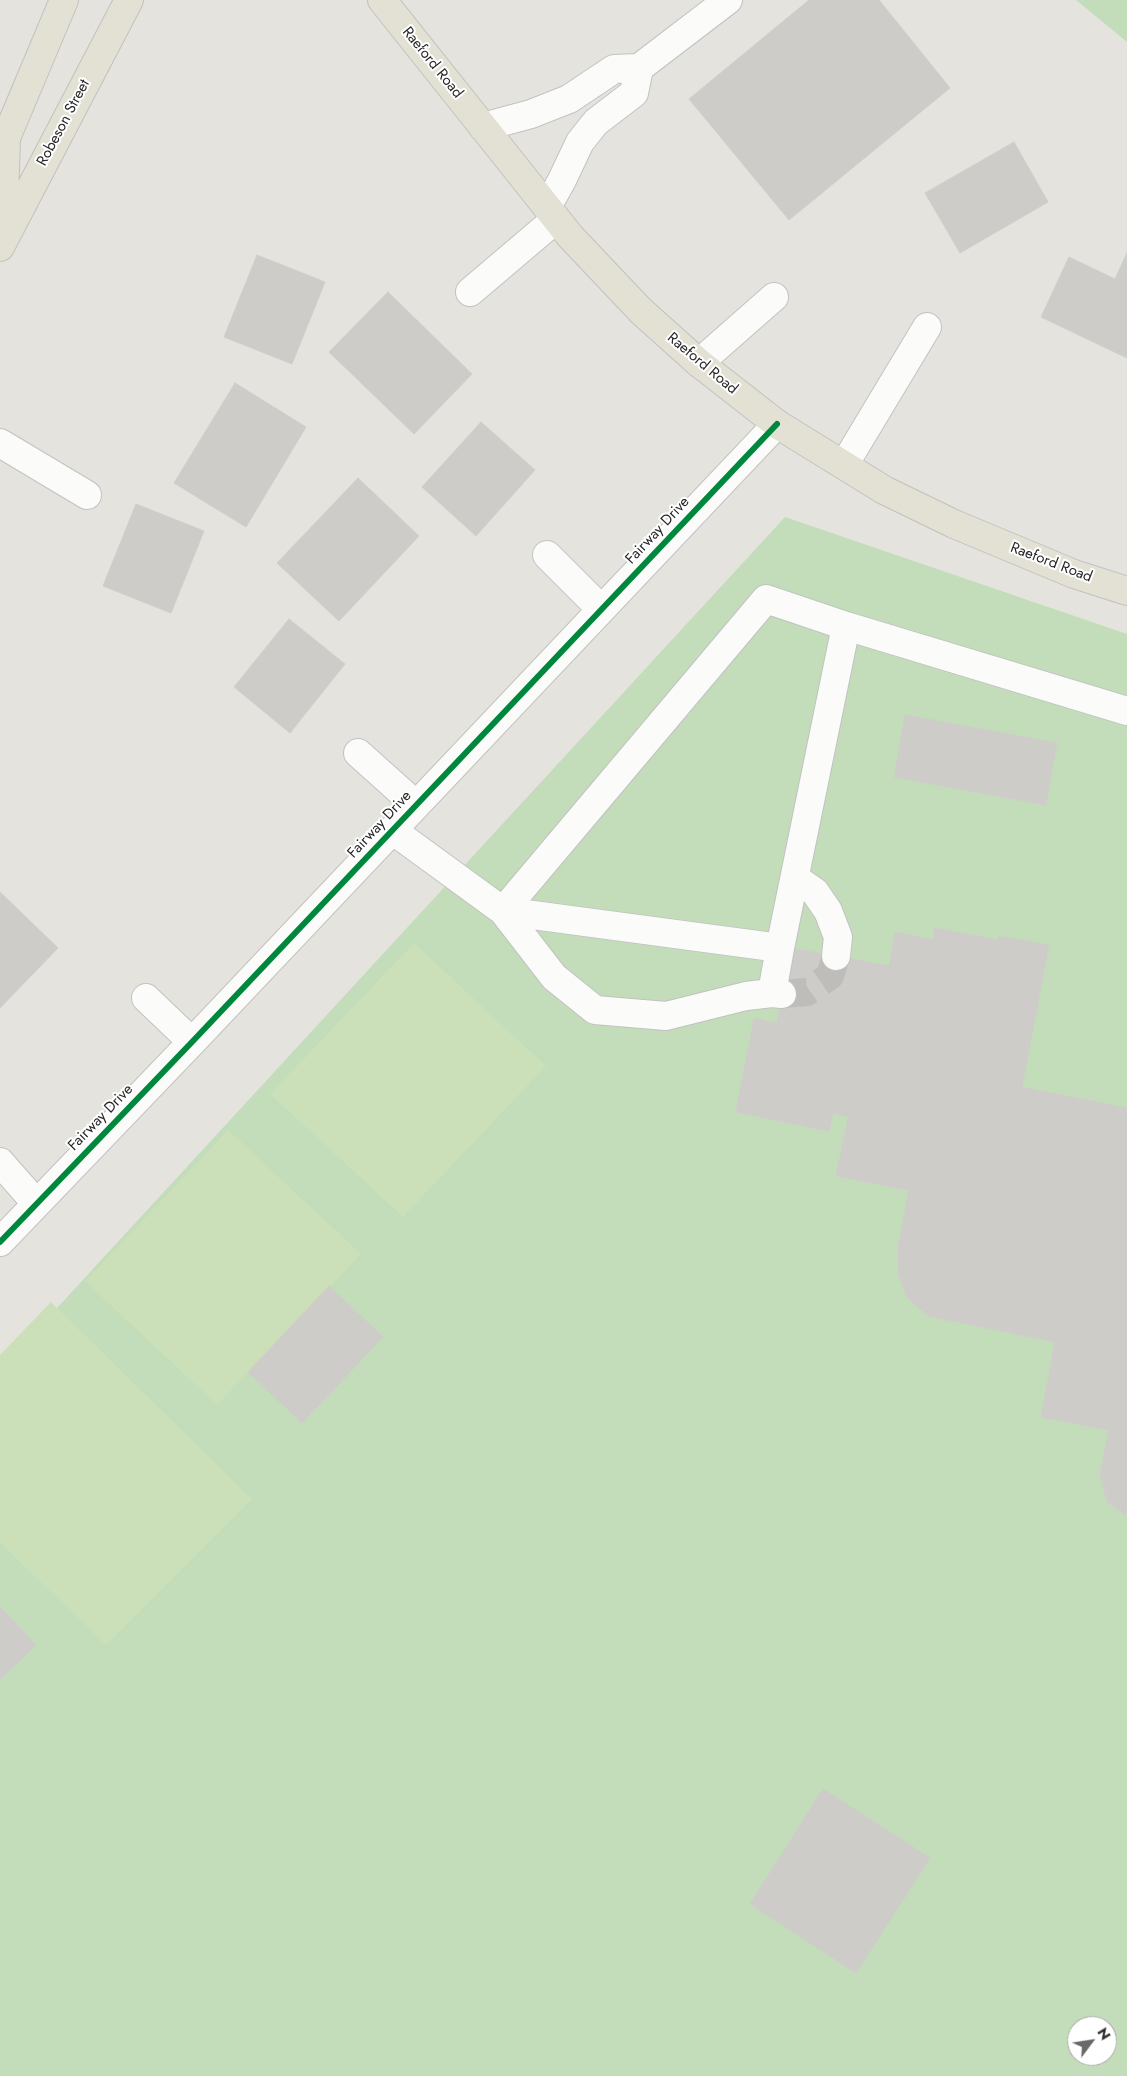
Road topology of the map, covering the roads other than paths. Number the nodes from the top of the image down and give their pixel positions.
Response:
1 (64, 0) edge
2 (129, 0) edge
3 (382, 0) edge
4 (728, 0) edge
5 (639, 68) junction
6 (483, 127) junction
7 (551, 213) junction
8 (2, 244) edge
9 (470, 292) dead end
10 (774, 297) dead end
11 (927, 327) dead end
12 (699, 363) junction
13 (777, 424) junction
14 (0, 443) edge
15 (844, 465) junction
16 (88, 495) dead end
17 (547, 555) dead end
18 (1127, 591) edge
19 (601, 609) junction
20 (846, 626) junction
21 (1127, 710) edge
22 (358, 753) dead end
23 (416, 805) junction
24 (392, 830) junction
25 (795, 878) junction
26 (503, 911) junction
27 (780, 948) junction
28 (836, 956) tunnel mouth
29 (146, 998) dead end
30 (192, 1042) junction
31 (0, 1162) edge
32 (36, 1203) junction
33 (0, 1242) edge

1 - 8 main road
2 - 8 main road, Robeson Street
3 - 6 main road, Raeford Road
4 - 5 street
5 - 6 street
5 - 7 street
6 - 7 main road, Raeford Road
7 - 9 street
7 - 12 main road, Raeford Road
10 - 12 street
11 - 15 street
12 - 13 main road, Raeford Road
13 - 15 main road, Raeford Road
13 - 19 street, Fairway Drive
14 - 16 street
15 - 18 main road, Raeford Road
17 - 19 street
19 - 23 street, Fairway Drive
20 - 21 street
20 - 25 street
20 - 26 street
22 - 23 street
23 - 24 street, Fairway Drive
24 - 26 street
24 - 30 street, Fairway Drive
25 - 27 street
25 - 28 street
26 - 27 street
26 - 27 street
29 - 30 street
30 - 32 street, Fairway Drive
31 - 32 street
32 - 33 street, Fairway Drive

